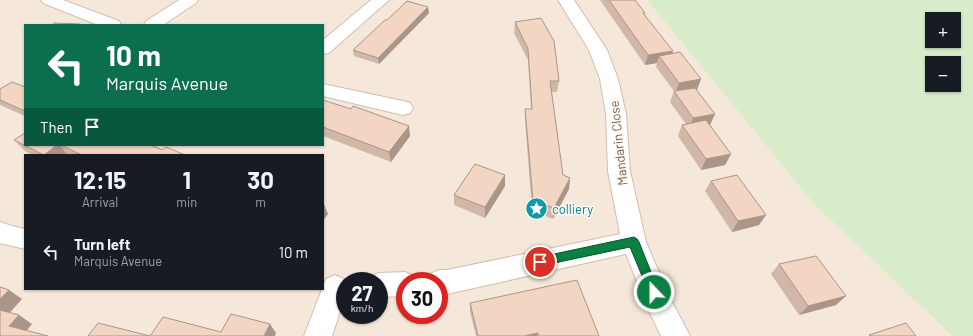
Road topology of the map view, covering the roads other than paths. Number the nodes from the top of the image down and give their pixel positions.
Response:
1 (49, 0) edge
2 (190, 0) edge
3 (381, 0) edge
4 (566, 0) edge
5 (110, 24) edge
6 (154, 24) edge
7 (324, 48) edge
8 (324, 90) edge
9 (403, 108) dead end
10 (0, 232) edge
11 (24, 239) edge
12 (634, 242) junction
13 (448, 282) edge
14 (334, 286) edge
15 (318, 336) edge
16 (676, 336) edge

1 - 5 street
2 - 6 street
3 - 7 street
4 - 12 street, Mandarin Close
8 - 9 street
10 - 11 street
12 - 13 street
12 - 16 street, Mandarin Close
14 - 15 street

